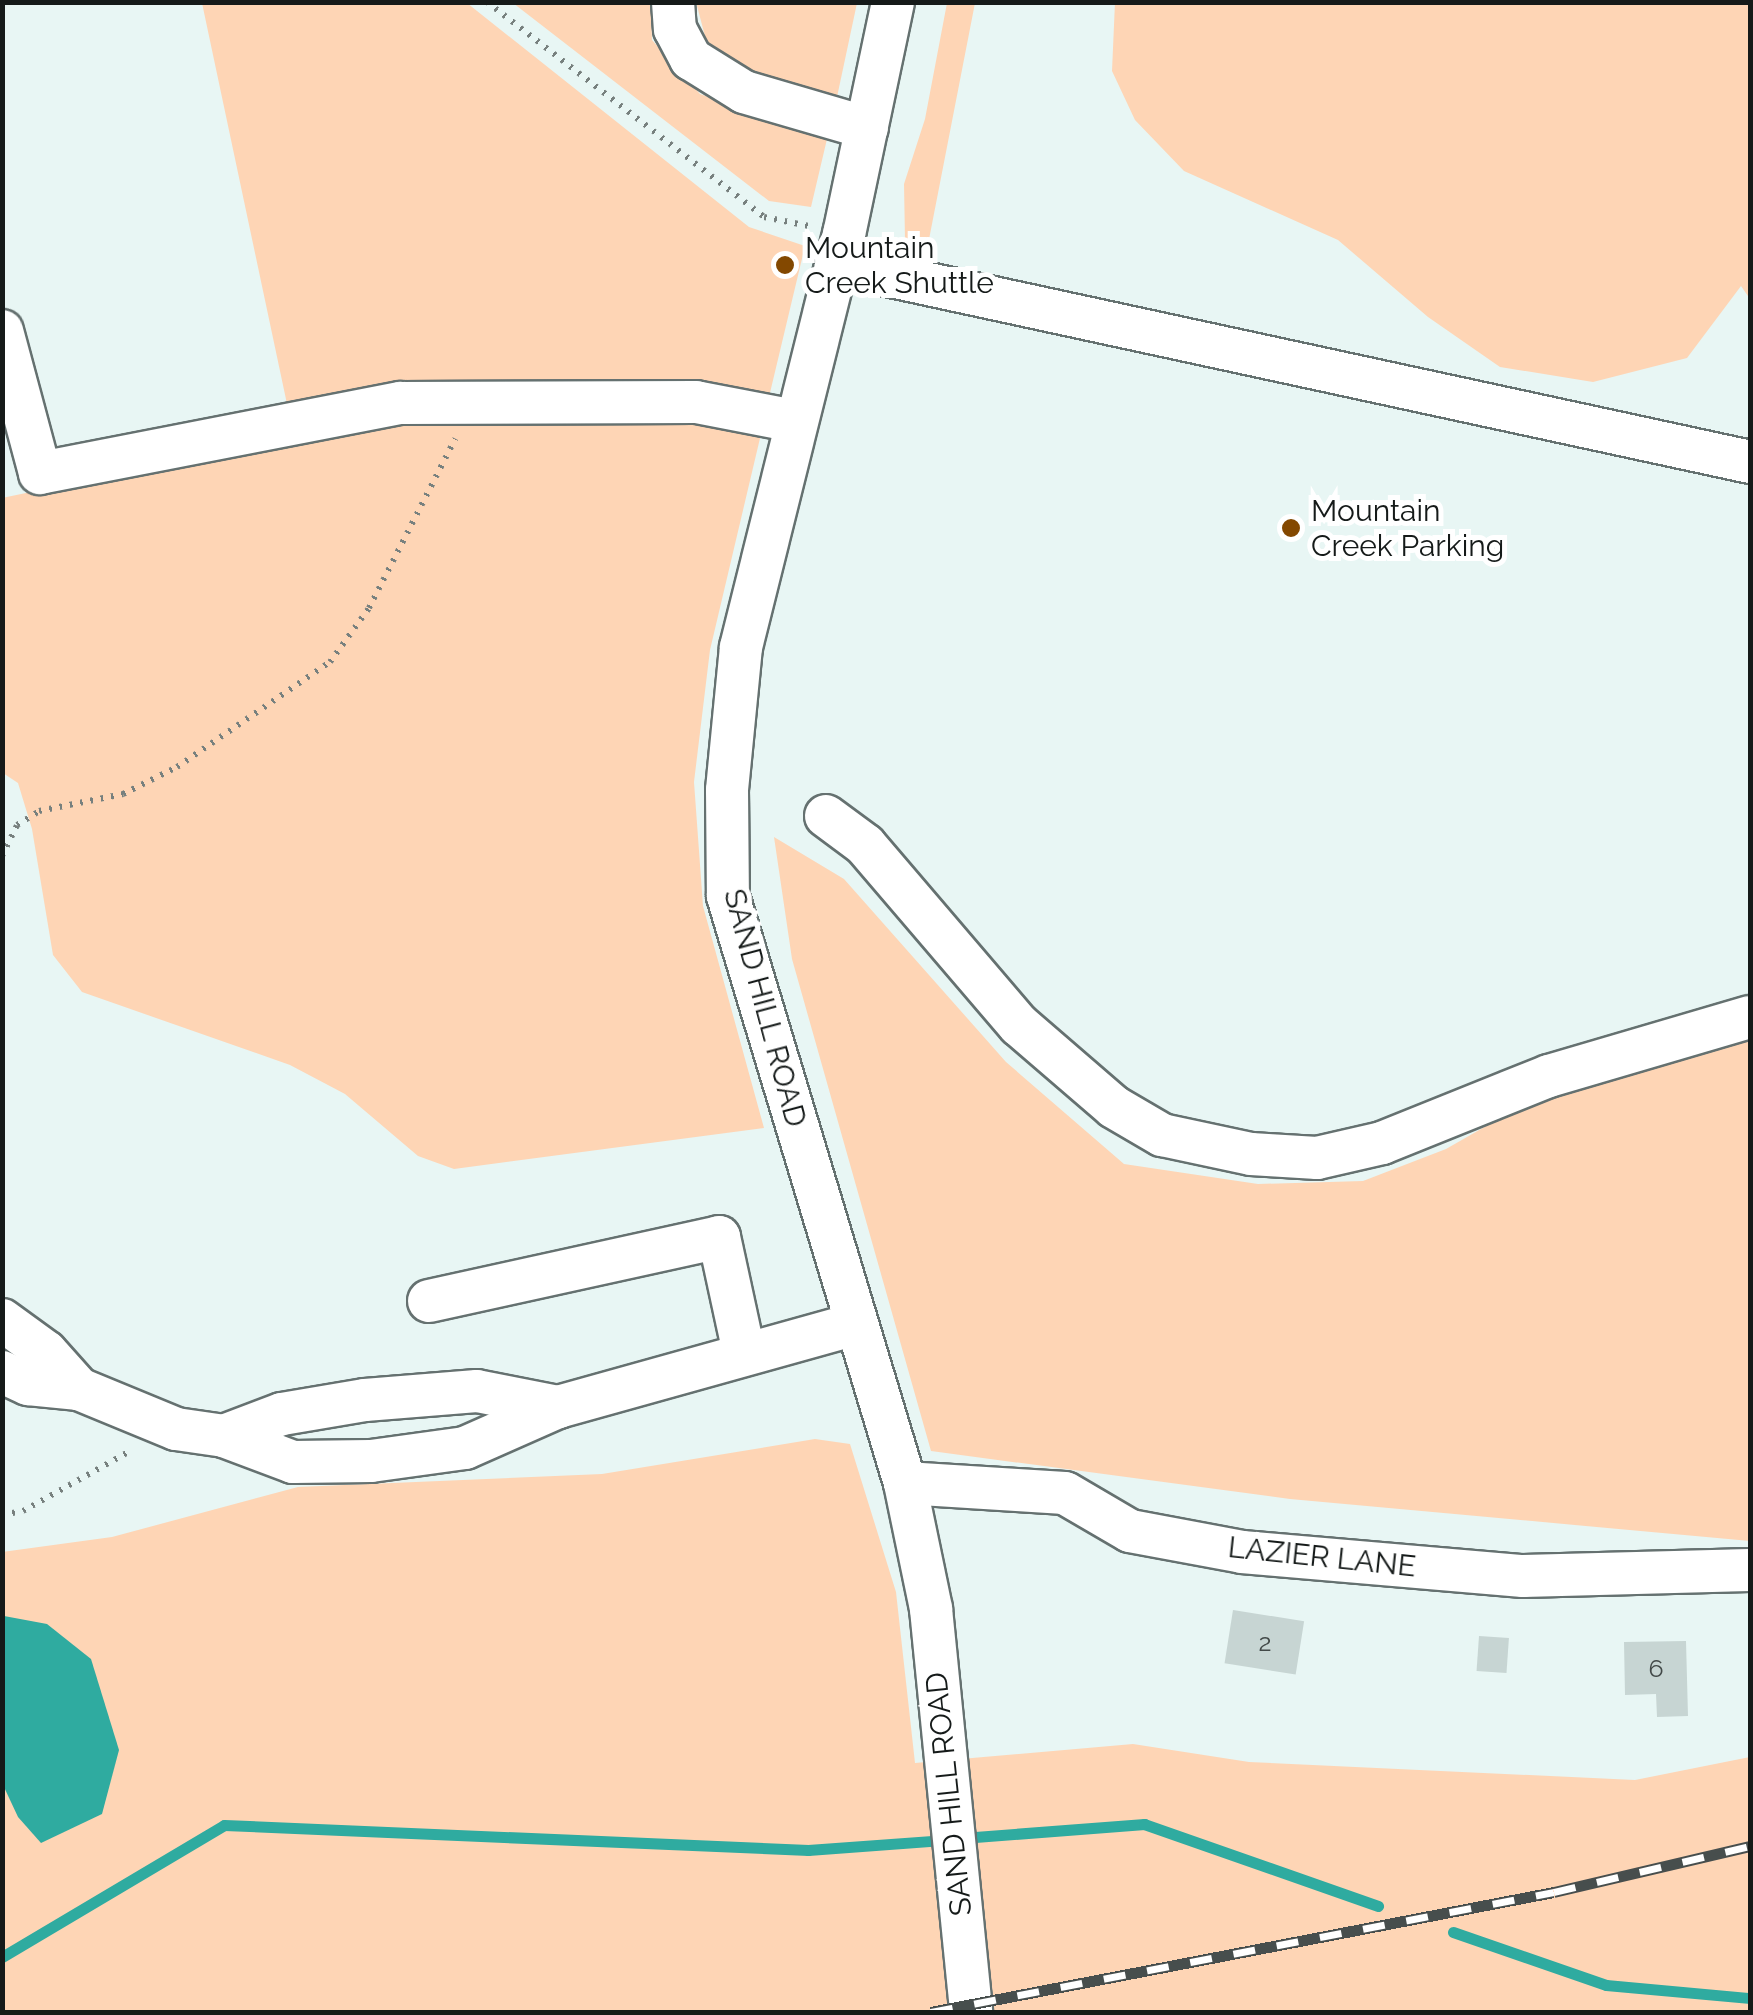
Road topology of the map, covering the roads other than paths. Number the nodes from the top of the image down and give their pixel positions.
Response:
1 (674, 2) edge
2 (893, 2) edge
3 (868, 128) junction
4 (840, 249) junction
5 (2, 331) edge
6 (795, 421) junction
7 (1750, 462) edge
8 (826, 816) dead end
9 (1750, 1016) edge
10 (429, 1301) dead end
11 (2, 1320) edge
12 (856, 1324) junction
13 (744, 1353) junction
14 (2, 1372) edge
15 (79, 1389) junction
16 (364, 1400) junction
17 (558, 1407) junction
18 (224, 1436) junction
19 (371, 1461) junction
20 (905, 1483) junction
21 (1750, 1570) edge
22 (971, 2012) edge

1 - 3 street
2 - 3 street, SAND HILL ROAD
3 - 4 street, SAND HILL ROAD
4 - 6 street, SAND HILL ROAD
4 - 7 street
5 - 6 street
6 - 12 street, SAND HILL ROAD
8 - 9 street
10 - 13 street
11 - 15 street
12 - 13 street
12 - 20 street, SAND HILL ROAD
13 - 17 street
14 - 15 street
15 - 18 street
16 - 17 street
16 - 18 street
16 - 19 street
17 - 19 street
18 - 19 street
20 - 21 street, LAZIER LANE
20 - 22 street, SAND HILL ROAD

